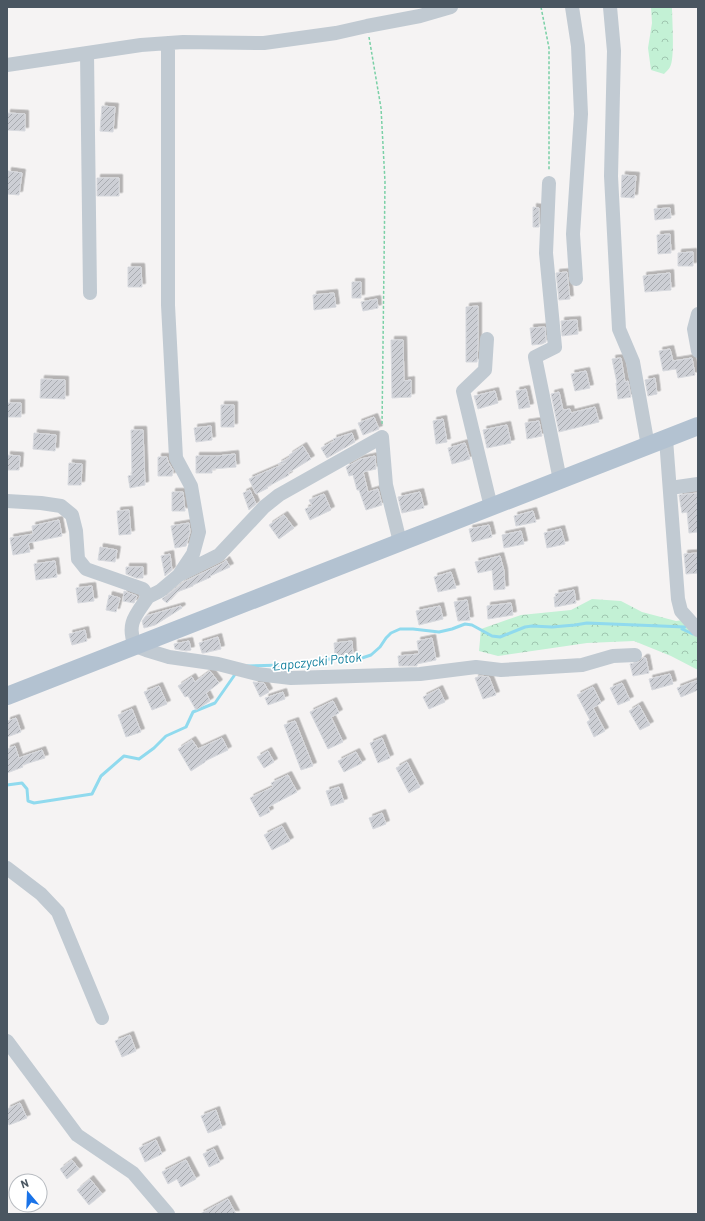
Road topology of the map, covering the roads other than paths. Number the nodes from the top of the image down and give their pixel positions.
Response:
1 (451, 7) edge
2 (572, 7) edge
3 (610, 7) edge
4 (168, 43) junction
5 (86, 53) junction
6 (7, 65) edge
7 (549, 183) road end
8 (576, 279) dead end
9 (90, 293) dead end
10 (698, 314) edge
11 (487, 339) dead end
12 (698, 351) edge
13 (698, 426) edge
14 (666, 438) junction
15 (648, 446) junction
16 (560, 480) junction
17 (698, 484) edge
18 (670, 488) junction
19 (7, 500) edge
20 (491, 507) junction
21 (400, 542) junction
22 (179, 575) junction
23 (148, 597) junction
24 (698, 630) edge
25 (135, 646) junction
26 (635, 655) dead end
27 (7, 696) edge
28 (7, 868) edge
29 (102, 1018) dead end
30 (7, 1041) edge
31 (168, 1214) edge

1 - 4 street
2 - 8 street
3 - 15 street
4 - 5 street
4 - 22 street
5 - 6 street
5 - 9 street
7 - 16 street
10 - 12 street
11 - 20 street
13 - 14 main road
14 - 15 main road
14 - 18 street
15 - 16 main road
16 - 20 main road
17 - 18 street
18 - 24 street
19 - 23 street
20 - 21 main road
21 - 22 street
21 - 25 main road
22 - 23 street
23 - 25 street
25 - 26 street
25 - 27 main road
28 - 29 street
30 - 31 street

